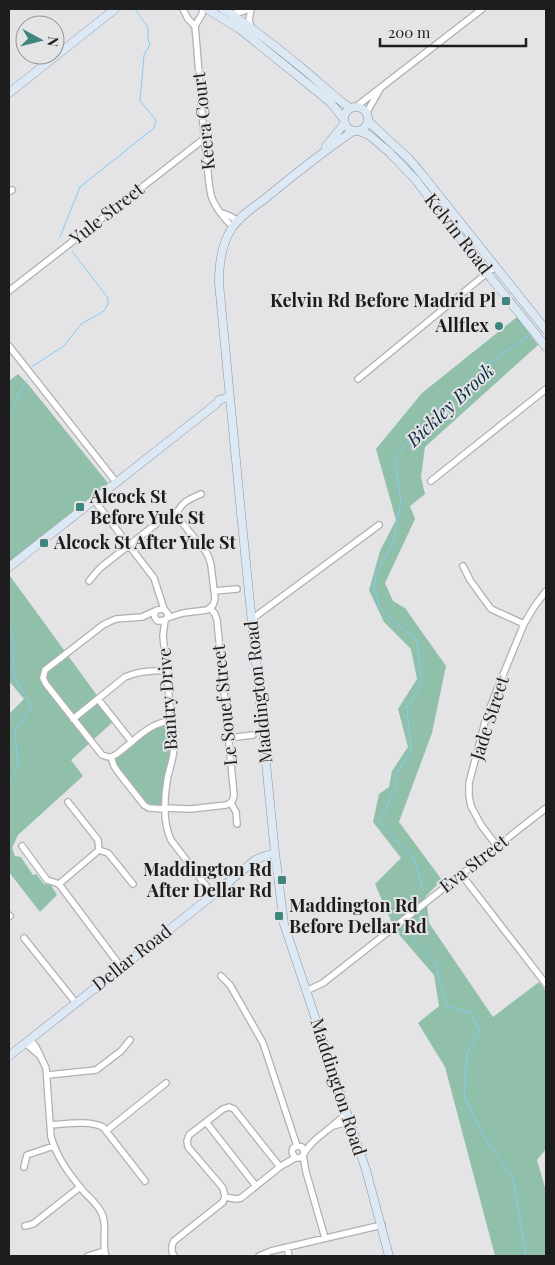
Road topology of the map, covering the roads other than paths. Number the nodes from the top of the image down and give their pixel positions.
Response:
1 (116, 9) edge
2 (183, 9) edge
3 (203, 9) edge
4 (207, 9) edge
5 (223, 9) edge
6 (250, 9) edge
7 (482, 9) edge
8 (232, 14) junction
9 (195, 26) junction
10 (251, 27) junction
11 (286, 55) junction
12 (276, 58) junction
13 (381, 88) junction
14 (9, 92) edge
15 (354, 107) junction
16 (367, 112) junction
17 (368, 121) junction
18 (344, 122) junction
19 (356, 131) junction
20 (205, 138) junction
21 (318, 156) junction
22 (449, 216) junction
23 (235, 224) junction
24 (495, 267) junction
25 (487, 273) junction
26 (9, 291) edge
27 (546, 330) edge
28 (9, 346) edge
29 (546, 347) edge
30 (358, 379) dead end
31 (546, 389) edge
32 (230, 401) junction
33 (431, 481) dead end
34 (116, 482) junction
35 (201, 494) dead end
36 (94, 500) junction
37 (175, 516) junction
38 (379, 525) dead end
39 (129, 546) junction
40 (463, 566) dead end
41 (9, 567) edge
42 (89, 581) dead end
43 (236, 588) dead end
44 (546, 590) edge
45 (214, 591) junction
46 (210, 608) junction
47 (160, 610) junction
48 (183, 613) junction
49 (142, 616) junction
50 (252, 619) junction
51 (162, 620) junction
52 (524, 624) junction
53 (166, 670) junction
54 (98, 699) junction
55 (73, 718) junction
56 (171, 721) junction
57 (253, 735) dead end
58 (229, 738) junction
59 (132, 742) junction
60 (111, 757) junction
61 (68, 802) dead end
62 (231, 803) junction
63 (165, 808) junction
64 (546, 808) edge
65 (237, 824) dead end
66 (22, 846) dead end
67 (497, 846) junction
68 (99, 850) junction
69 (276, 857) junction
70 (461, 874) junction
71 (59, 884) junction
72 (132, 884) dead end
73 (213, 895) junction
74 (24, 938) dead end
75 (122, 967) junction
76 (221, 976) dead end
77 (546, 984) edge
78 (306, 991) junction
79 (76, 1003) junction
80 (130, 1040) dead end
81 (28, 1041) junction
82 (9, 1056) edge
83 (48, 1075) junction
84 (166, 1083) dead end
85 (348, 1118) junction
86 (206, 1122) junction
87 (50, 1126) junction
88 (106, 1131) junction
89 (54, 1146) junction
90 (298, 1152) junction
91 (24, 1166) dead end
92 (280, 1167) junction
93 (145, 1181) dead end
94 (80, 1186) junction
95 (256, 1186) junction
96 (225, 1197) junction
97 (382, 1225) junction
98 (25, 1226) dead end
99 (325, 1238) junction
100 (287, 1247) junction
101 (105, 1254) edge
102 (88, 1256) edge
103 (174, 1256) edge
104 (258, 1256) edge
105 (289, 1256) edge
106 (389, 1256) edge

1 - 14 main road
2 - 9 street
3 - 9 street
4 - 12 main road
5 - 8 main road
6 - 8 street
6 - 10 street
7 - 13 street
8 - 10 main road
9 - 20 street, Keera Court
10 - 11 main road
11 - 12 main road
11 - 15 main road
12 - 18 main road
13 - 15 street
13 - 16 street
15 - 16 main road
15 - 18 main road
16 - 17 main road
17 - 19 main road
17 - 22 main road, Kelvin Road
18 - 19 main road
18 - 21 main road, Maddington Road
19 - 21 main road, Maddington Road
19 - 22 main road, Kelvin Road
20 - 23 street, Keera Court
20 - 26 street, Yule Street
21 - 23 main road, Maddington Road
22 - 24 main road, Kelvin Road
22 - 25 main road, Kelvin Road
23 - 32 main road, Maddington Road
24 - 25 street
24 - 27 main road, Kelvin Road
25 - 29 main road, Kelvin Road
25 - 30 street
28 - 34 street
31 - 33 street
32 - 34 main road
32 - 50 main road, Maddington Road
34 - 36 main road
35 - 37 street
36 - 39 street
36 - 41 main road
37 - 39 street
37 - 45 street
38 - 50 street
39 - 42 street
39 - 47 street
40 - 52 street
43 - 45 street
44 - 52 street, Jade Street
45 - 46 street
46 - 48 street
46 - 58 street, Le Souef Street
47 - 48 street
47 - 49 street
47 - 51 street
47 - 51 street
48 - 51 street
49 - 51 street
49 - 55 street
50 - 69 main road, Maddington Road
51 - 53 street, Bantry Drive
52 - 67 street, Jade Street
53 - 54 street
53 - 56 street, Bantry Drive
54 - 55 street
54 - 59 street
55 - 60 street
56 - 59 street
56 - 63 street, Bantry Drive
57 - 58 street
58 - 62 street, Le Souef Street
59 - 60 street
60 - 63 street
61 - 68 street
62 - 63 street
62 - 65 street, Le Souef Street
63 - 73 street, Bantry Drive
64 - 67 street, Eva Street
66 - 71 street
67 - 70 street, Eva Street
68 - 71 street
68 - 72 street
69 - 73 main road, Dellar Road
69 - 78 main road, Maddington Road
70 - 77 street
70 - 78 street, Eva Street
71 - 75 street
73 - 75 main road, Dellar Road
74 - 79 street
75 - 79 main road, Dellar Road
76 - 90 street
78 - 85 main road, Maddington Road
79 - 81 main road, Dellar Road
80 - 83 street
81 - 82 main road, Dellar Road
81 - 83 street
83 - 87 street
84 - 88 street
85 - 90 street
85 - 97 main road, Maddington Road
86 - 92 street
86 - 95 street
86 - 96 street
87 - 88 street
87 - 89 street
88 - 93 street
89 - 91 street
89 - 94 street
90 - 92 street
90 - 99 street
92 - 95 street
94 - 98 street
94 - 101 street
95 - 96 street
96 - 103 street
97 - 99 street
97 - 106 main road, Maddington Road
99 - 100 street
100 - 104 street
100 - 105 street
101 - 102 street

